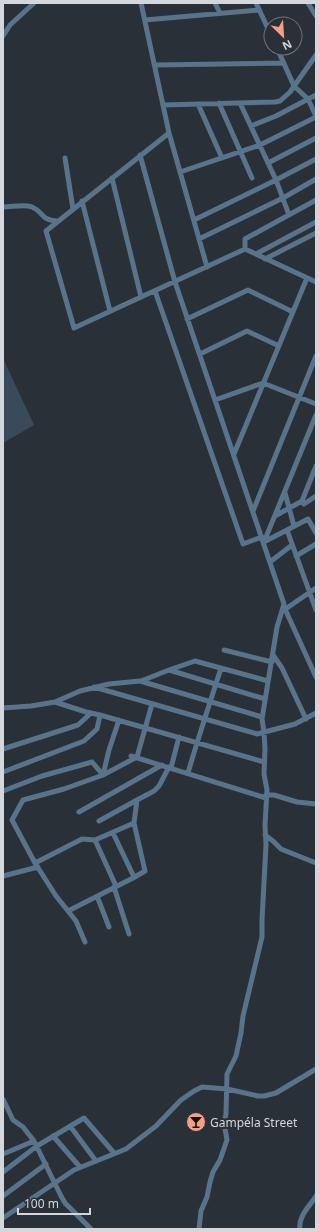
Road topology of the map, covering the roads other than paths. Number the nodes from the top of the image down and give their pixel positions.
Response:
1 (34, 3) edge
2 (141, 3) edge
3 (215, 3) edge
4 (256, 3) edge
5 (308, 3) edge
6 (260, 10) junction
7 (220, 13) junction
8 (316, 16) edge
9 (263, 17) edge
10 (145, 20) junction
11 (3, 36) edge
12 (316, 55) edge
13 (281, 56) edge
14 (284, 63) junction
15 (155, 65) junction
16 (294, 86) junction
17 (316, 95) edge
18 (308, 99) junction
19 (219, 103) junction
20 (240, 103) junction
21 (198, 104) junction
22 (163, 105) junction
23 (316, 116) edge
24 (251, 126) junction
25 (169, 132) junction
26 (316, 138) edge
27 (260, 145) junction
28 (241, 151) junction
29 (140, 155) junction
30 (65, 158) dead end
31 (222, 158) junction
32 (316, 159) edge
33 (268, 163) junction
34 (180, 172) junction
35 (112, 178) junction
36 (252, 178) dead end
37 (316, 179) edge
38 (276, 180) junction
39 (282, 198) junction
40 (316, 200) edge
41 (82, 202) junction
42 (3, 207) edge
43 (73, 209) junction
44 (289, 215) junction
45 (194, 220) junction
46 (57, 221) junction
47 (316, 222) edge
48 (316, 233) edge
49 (199, 239) junction
50 (245, 249) junction
51 (256, 254) junction
52 (265, 259) junction
53 (207, 267) junction
54 (307, 278) junction
55 (175, 282) junction
56 (316, 282) edge
57 (155, 291) junction
58 (141, 297) junction
59 (110, 311) junction
60 (293, 312) junction
61 (187, 319) junction
62 (279, 346) junction
63 (200, 354) junction
64 (316, 356) edge
65 (263, 383) junction
66 (299, 397) junction
67 (215, 400) junction
68 (316, 404) edge
69 (316, 416) edge
70 (234, 454) junction
71 (316, 466) edge
72 (314, 475) edge
73 (284, 492) junction
74 (316, 496) edge
75 (302, 501) junction
76 (289, 508) junction
77 (253, 511) junction
78 (275, 516) junction
79 (294, 526) junction
80 (287, 530) junction
81 (316, 533) edge
82 (263, 540) junction
83 (316, 544) edge
84 (292, 545) junction
85 (296, 556) junction
86 (270, 562) junction
87 (316, 588) edge
88 (310, 592) junction
89 (284, 610) junction
90 (316, 610) edge
91 (224, 650) dead end
92 (273, 655) junction
93 (272, 662) junction
94 (220, 668) junction
95 (169, 670) junction
96 (316, 677) edge
97 (140, 681) junction
98 (268, 681) junction
99 (215, 684) junction
100 (94, 687) junction
101 (265, 699) junction
102 (55, 702) junction
103 (210, 702) junction
104 (152, 704) junction
105 (3, 708) edge
106 (91, 713) junction
107 (316, 713) edge
108 (100, 715) junction
109 (262, 717) junction
110 (204, 719) junction
111 (306, 719) junction
112 (119, 720) junction
113 (145, 728) junction
114 (264, 732) junction
115 (179, 737) junction
116 (197, 742) junction
117 (3, 749) edge
118 (134, 756) junction
119 (264, 762) junction
120 (162, 765) junction
121 (170, 768) junction
122 (3, 772) edge
123 (188, 773) junction
124 (103, 775) junction
125 (3, 791) edge
126 (266, 797) junction
127 (137, 800) junction
128 (316, 804) edge
129 (79, 812) dead end
130 (99, 821) dead end
131 (134, 823) junction
132 (113, 833) junction
133 (265, 835) junction
134 (95, 840) junction
135 (316, 863) edge
136 (36, 865) junction
137 (3, 876) edge
138 (134, 877) junction
139 (115, 886) junction
140 (97, 896) junction
141 (68, 911) junction
142 (109, 927) dead end
143 (129, 934) dead end
144 (85, 942) dead end
145 (316, 1069) edge
146 (227, 1088) junction
147 (3, 1099) edge
148 (70, 1126) junction
149 (53, 1136) junction
150 (36, 1144) junction
151 (3, 1154) edge
152 (114, 1154) junction
153 (96, 1161) junction
154 (46, 1164) junction
155 (80, 1168) junction
156 (3, 1172) edge
157 (55, 1183) junction
158 (3, 1196) edge
159 (316, 1196) edge
160 (3, 1218) edge
161 (91, 1229) edge
162 (199, 1229) edge
163 (300, 1229) edge

1 - 11 street
2 - 10 street
3 - 7 street
4 - 6 street
5 - 8 street
6 - 7 street
6 - 9 street
7 - 10 street
10 - 15 street
12 - 16 street
13 - 14 street
14 - 15 street
14 - 16 street
15 - 22 street
16 - 18 street
16 - 20 street
17 - 18 street
18 - 23 street
18 - 24 street
19 - 20 street
19 - 21 street
19 - 28 street
20 - 24 street
21 - 22 street
21 - 31 street
22 - 25 street
23 - 27 street
24 - 27 street
25 - 29 street
25 - 34 street
26 - 33 street
27 - 28 street
27 - 33 street
28 - 31 street
28 - 36 street
29 - 35 street
29 - 55 street
30 - 43 street
31 - 34 street
32 - 38 street
33 - 38 street
34 - 45 street
35 - 41 street
35 - 58 street
37 - 39 street
38 - 39 street
38 - 45 street
39 - 44 street
39 - 49 street
40 - 44 street
41 - 43 street
41 - 59 street
42 - 46 street
43 - 46 street
44 - 50 street
45 - 49 street
46 - 59 street
47 - 51 street
48 - 52 street
49 - 53 street
50 - 51 street
50 - 53 street
51 - 52 street
52 - 54 street
53 - 55 street
54 - 56 street
54 - 60 street
55 - 57 street
55 - 61 street
57 - 58 street
57 - 82 street
58 - 59 street
60 - 61 street
60 - 62 street
61 - 63 street
62 - 63 street
62 - 65 street
63 - 67 street
64 - 66 street
65 - 66 street
65 - 67 street
65 - 70 street
66 - 68 street
66 - 77 street
67 - 70 street
69 - 73 street
70 - 77 street
71 - 72 street
72 - 75 street
73 - 76 street
73 - 78 street
74 - 75 street
75 - 76 street
76 - 78 street
76 - 79 street
77 - 82 street
78 - 82 street
79 - 80 street
79 - 81 street
80 - 82 street
80 - 84 street
82 - 86 street
83 - 85 street
84 - 85 street
84 - 86 street
85 - 88 street
86 - 89 street
87 - 88 street
88 - 89 street
88 - 90 street
89 - 92 street
89 - 96 street
91 - 93 street
92 - 93 street
92 - 111 street
93 - 98 street
94 - 95 street
94 - 98 street
94 - 99 street
95 - 97 street
95 - 99 street
97 - 100 street
97 - 103 street
98 - 101 street
99 - 101 street
99 - 103 street
100 - 102 street
100 - 104 street
101 - 109 street
102 - 105 street
102 - 106 street
103 - 109 street
103 - 110 street
104 - 110 street
104 - 113 street
106 - 108 street
106 - 117 street
107 - 111 street
108 - 112 street
108 - 122 street
109 - 114 street
110 - 114 street
110 - 116 street
111 - 114 street
112 - 113 street
112 - 124 street
113 - 115 street
113 - 118 street
114 - 119 street
115 - 116 street
115 - 121 street
116 - 119 street
116 - 123 street
118 - 120 street
118 - 124 street
119 - 126 street
120 - 121 street
120 - 129 street
121 - 123 street
121 - 127 street
123 - 126 street
124 - 125 street
124 - 136 street
126 - 128 street
126 - 133 street
127 - 130 street
127 - 131 street
131 - 132 street
131 - 138 street
132 - 134 street
132 - 138 street
133 - 135 street
133 - 146 street
134 - 136 street
134 - 139 street
136 - 137 street
136 - 141 street
138 - 139 street
139 - 140 street
139 - 143 street
140 - 141 street
140 - 142 street
141 - 144 street
145 - 146 street
146 - 152 street
146 - 162 street
147 - 150 street
148 - 149 street
148 - 152 street
148 - 153 street
149 - 150 street
149 - 155 street
150 - 151 street
150 - 154 street
150 - 156 street
152 - 153 street
153 - 155 street
154 - 157 street
154 - 158 street
155 - 157 street
157 - 160 street
157 - 161 street
159 - 163 street

